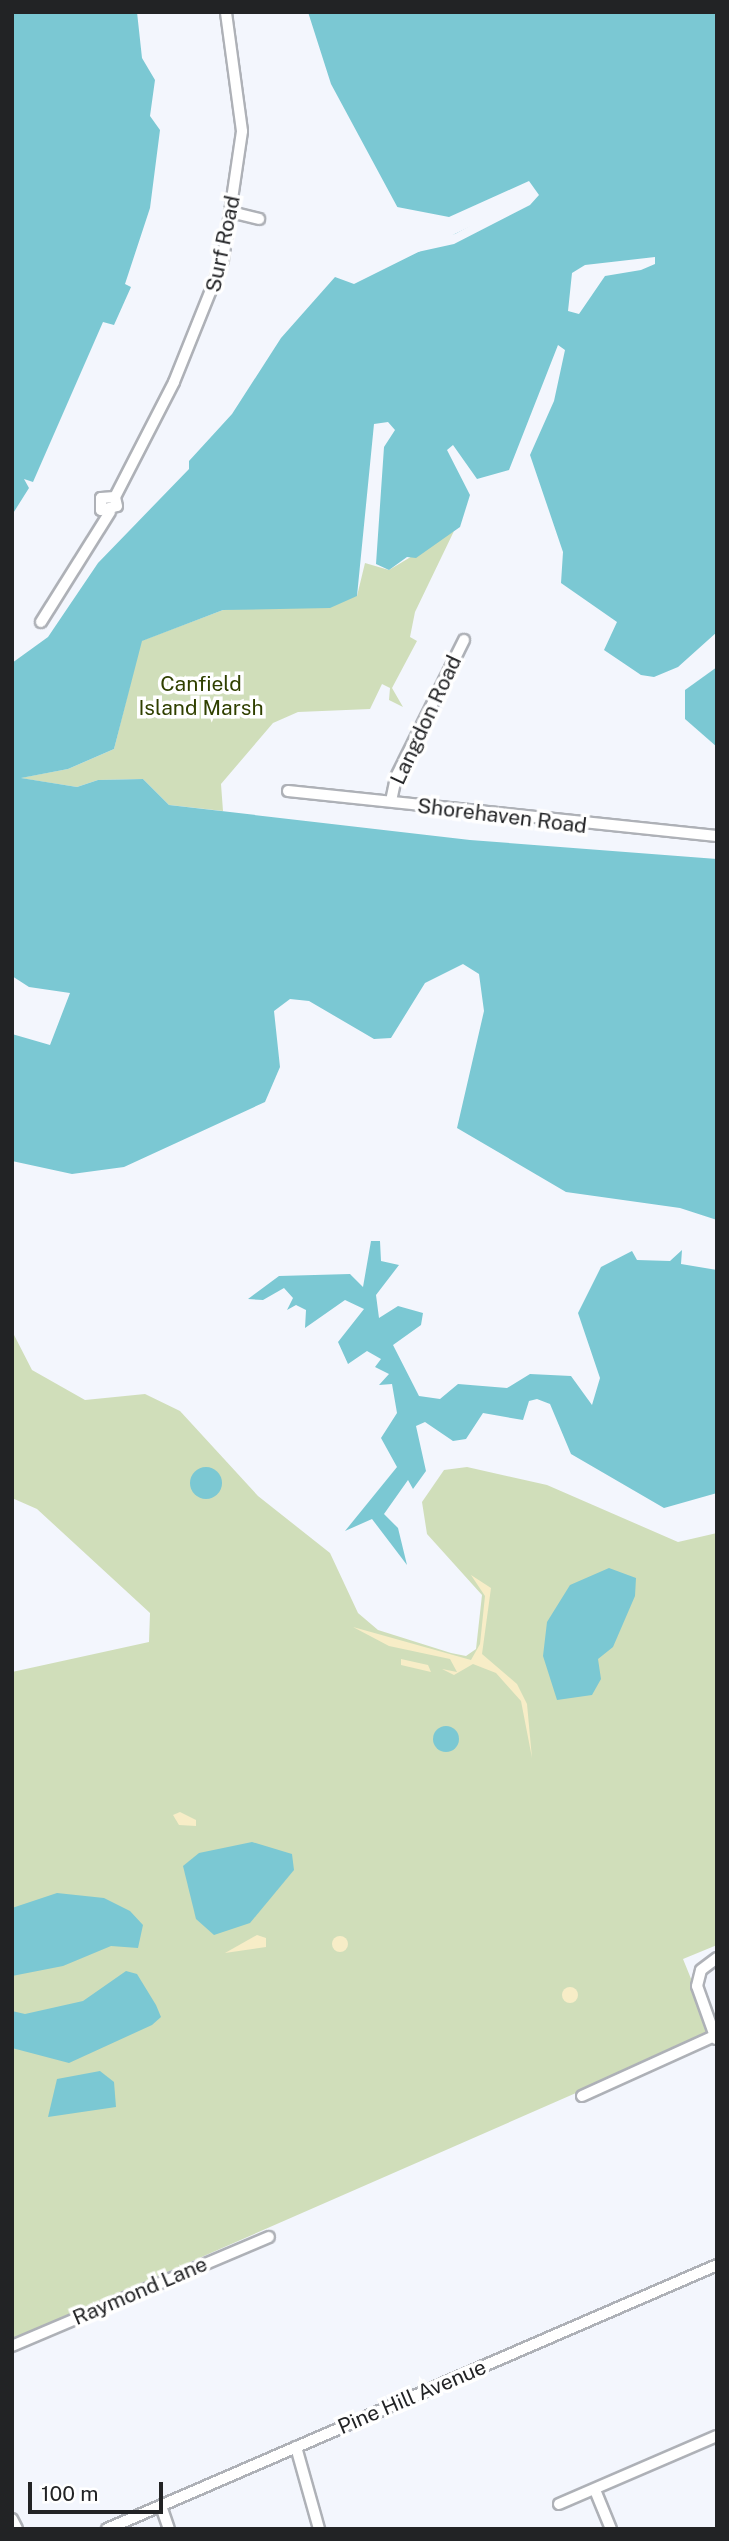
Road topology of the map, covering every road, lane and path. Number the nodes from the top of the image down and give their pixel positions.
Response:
1 (226, 12) edge
2 (231, 212) junction
3 (259, 219) dead end
4 (115, 497) junction
5 (110, 512) junction
6 (41, 622) dead end
7 (464, 640) dead end
8 (288, 791) dead end
9 (391, 801) junction
10 (717, 836) edge
11 (717, 1958) edge
12 (716, 2039) edge
13 (582, 2096) dead end
14 (269, 2237) dead end
15 (717, 2265) edge
16 (12, 2346) edge
17 (717, 2436) edge
18 (296, 2448) junction
19 (595, 2490) junction
20 (559, 2504) dead end
21 (161, 2506) junction
22 (12, 2519) edge
23 (16, 2529) edge
24 (107, 2529) edge
25 (169, 2529) edge
26 (319, 2529) edge
27 (611, 2529) edge

1 - 2 street, Surf Road
2 - 3 street
2 - 4 street, Surf Road
4 - 5 street, Surf Road
4 - 5 street, Surf Road
5 - 6 street, Surf Road
7 - 9 street, Langdon Road
8 - 9 street, Shorehaven Road
9 - 10 street, Shorehaven Road
11 - 12 street
12 - 13 street
14 - 16 street, Raymond Lane
15 - 18 street, Pine Hill Avenue
17 - 19 street
18 - 21 street, Pine Hill Avenue
18 - 26 street
19 - 20 street
19 - 27 street
21 - 24 street, Pine Hill Avenue
21 - 25 street
22 - 23 street

